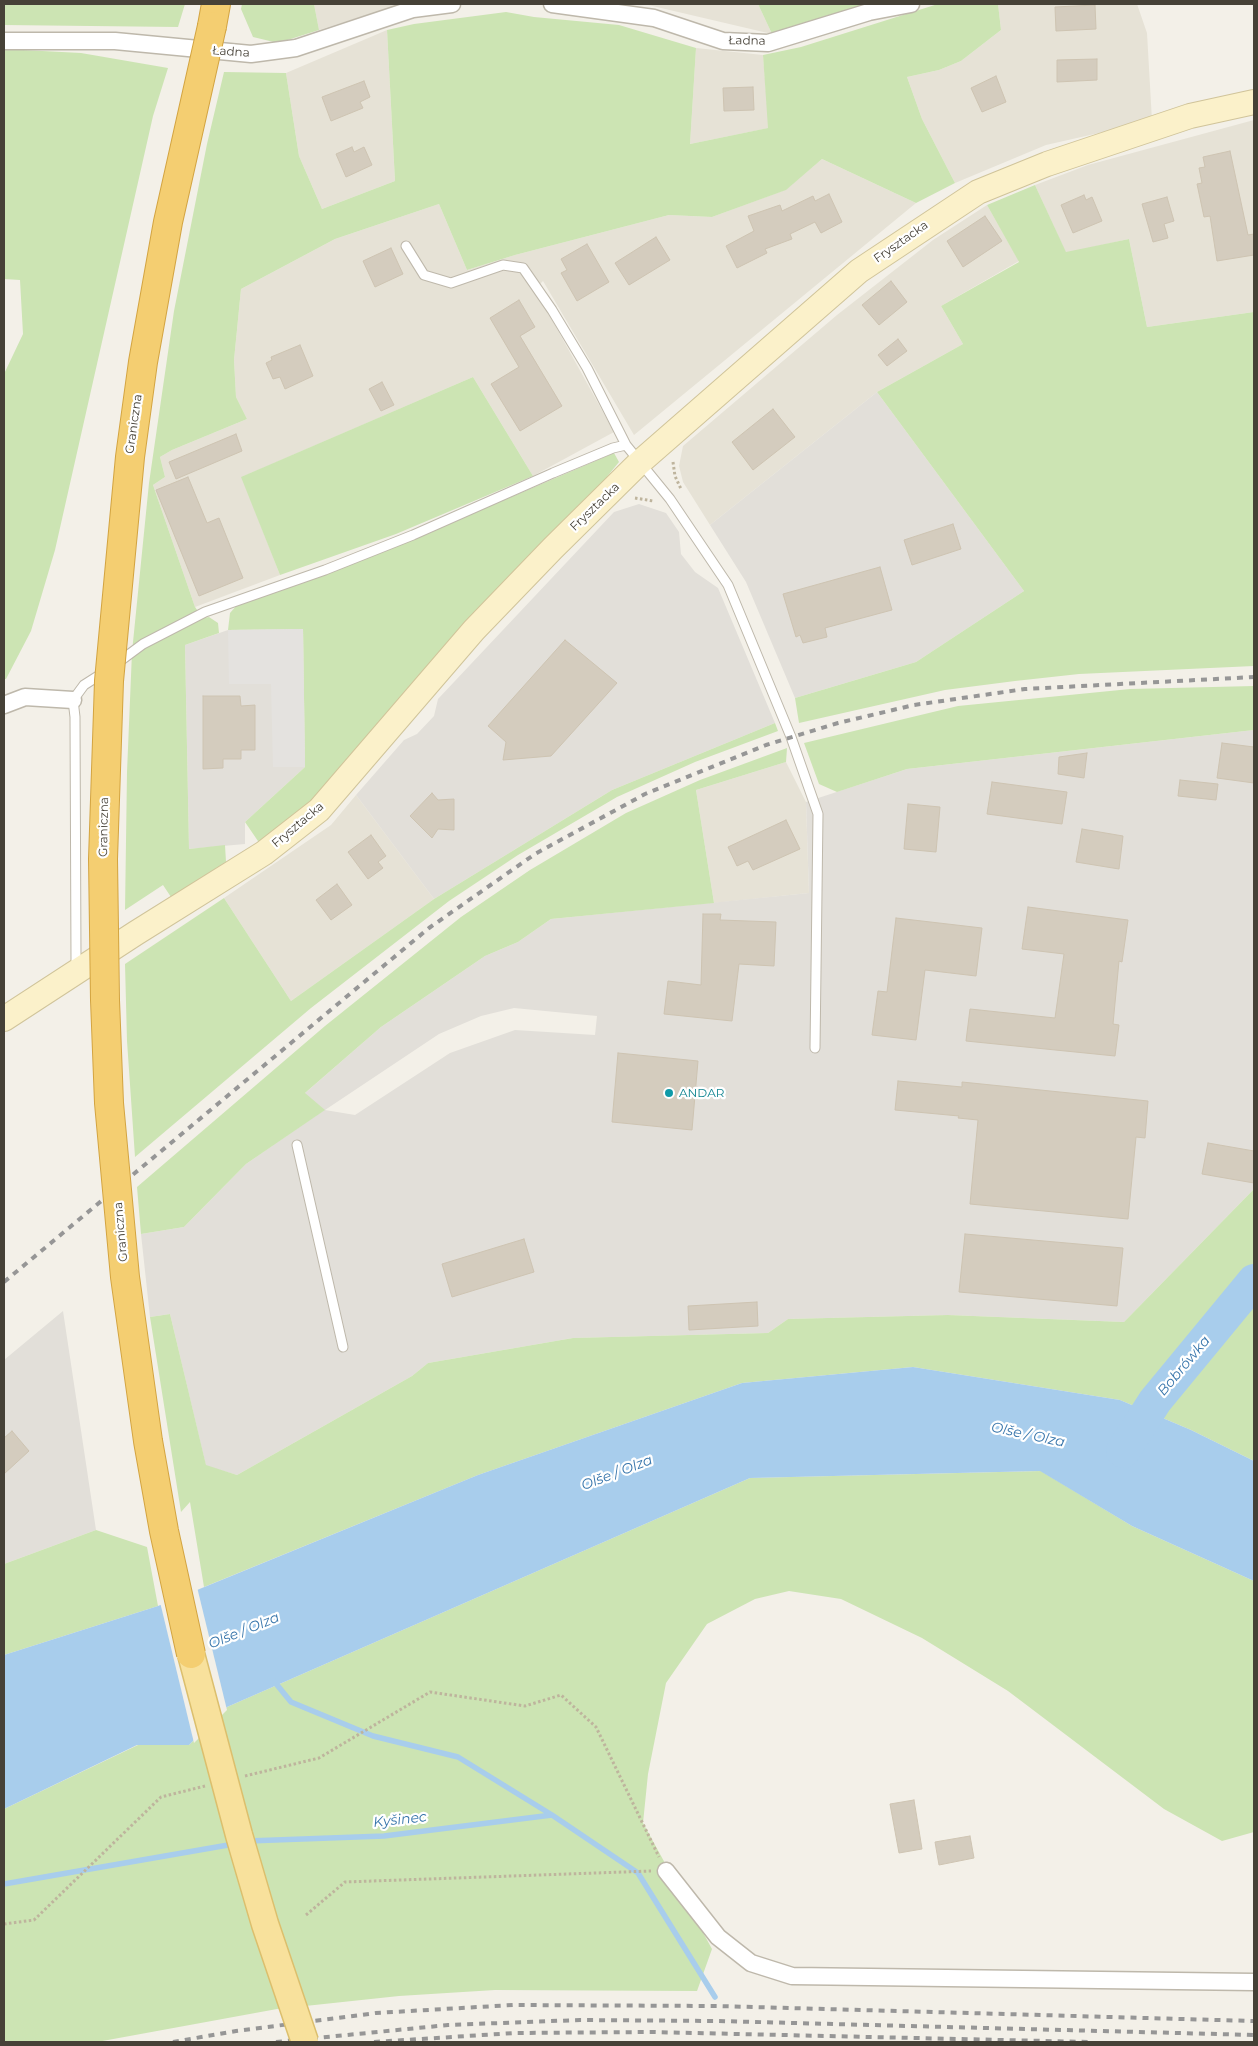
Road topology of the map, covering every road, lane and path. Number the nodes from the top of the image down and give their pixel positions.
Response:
1 (452, 4) edge
2 (552, 4) edge
3 (911, 4) edge
4 (641, 10) edge
5 (214, 15) edge
6 (4, 41) edge
7 (1254, 102) edge
8 (406, 246) dead end
9 (633, 454) junction
10 (675, 456) dead end
11 (633, 498) dead end
12 (670, 499) junction
13 (73, 700) junction
14 (4, 704) edge
15 (81, 969) junction
16 (4, 1019) edge
17 (815, 1048) dead end
18 (298, 1145) dead end
19 (343, 1347) dead end
20 (191, 1654) joint
21 (235, 1779) dead end
22 (208, 1786) dead end
23 (666, 1871) joint
24 (645, 1872) dead end
25 (306, 1915) dead end
26 (4, 1924) edge
27 (1254, 1982) edge
28 (305, 2042) edge

1 - 6 street, Ładna
2 - 4 street, Ładna
3 - 4 street, Ładna
5 - 20 highway, Graniczna, bridge
7 - 9 street, Frysztacka
8 - 9 lane
9 - 12 lane
9 - 13 lane
9 - 15 street, Frysztacka
10 - 12 path
11 - 12 path
12 - 17 lane
13 - 14 street
13 - 15 lane
15 - 16 street, Frysztacka
18 - 19 lane
20 - 28 main road, bridge
21 - 23 path
22 - 26 path
23 - 27 street
24 - 25 path

